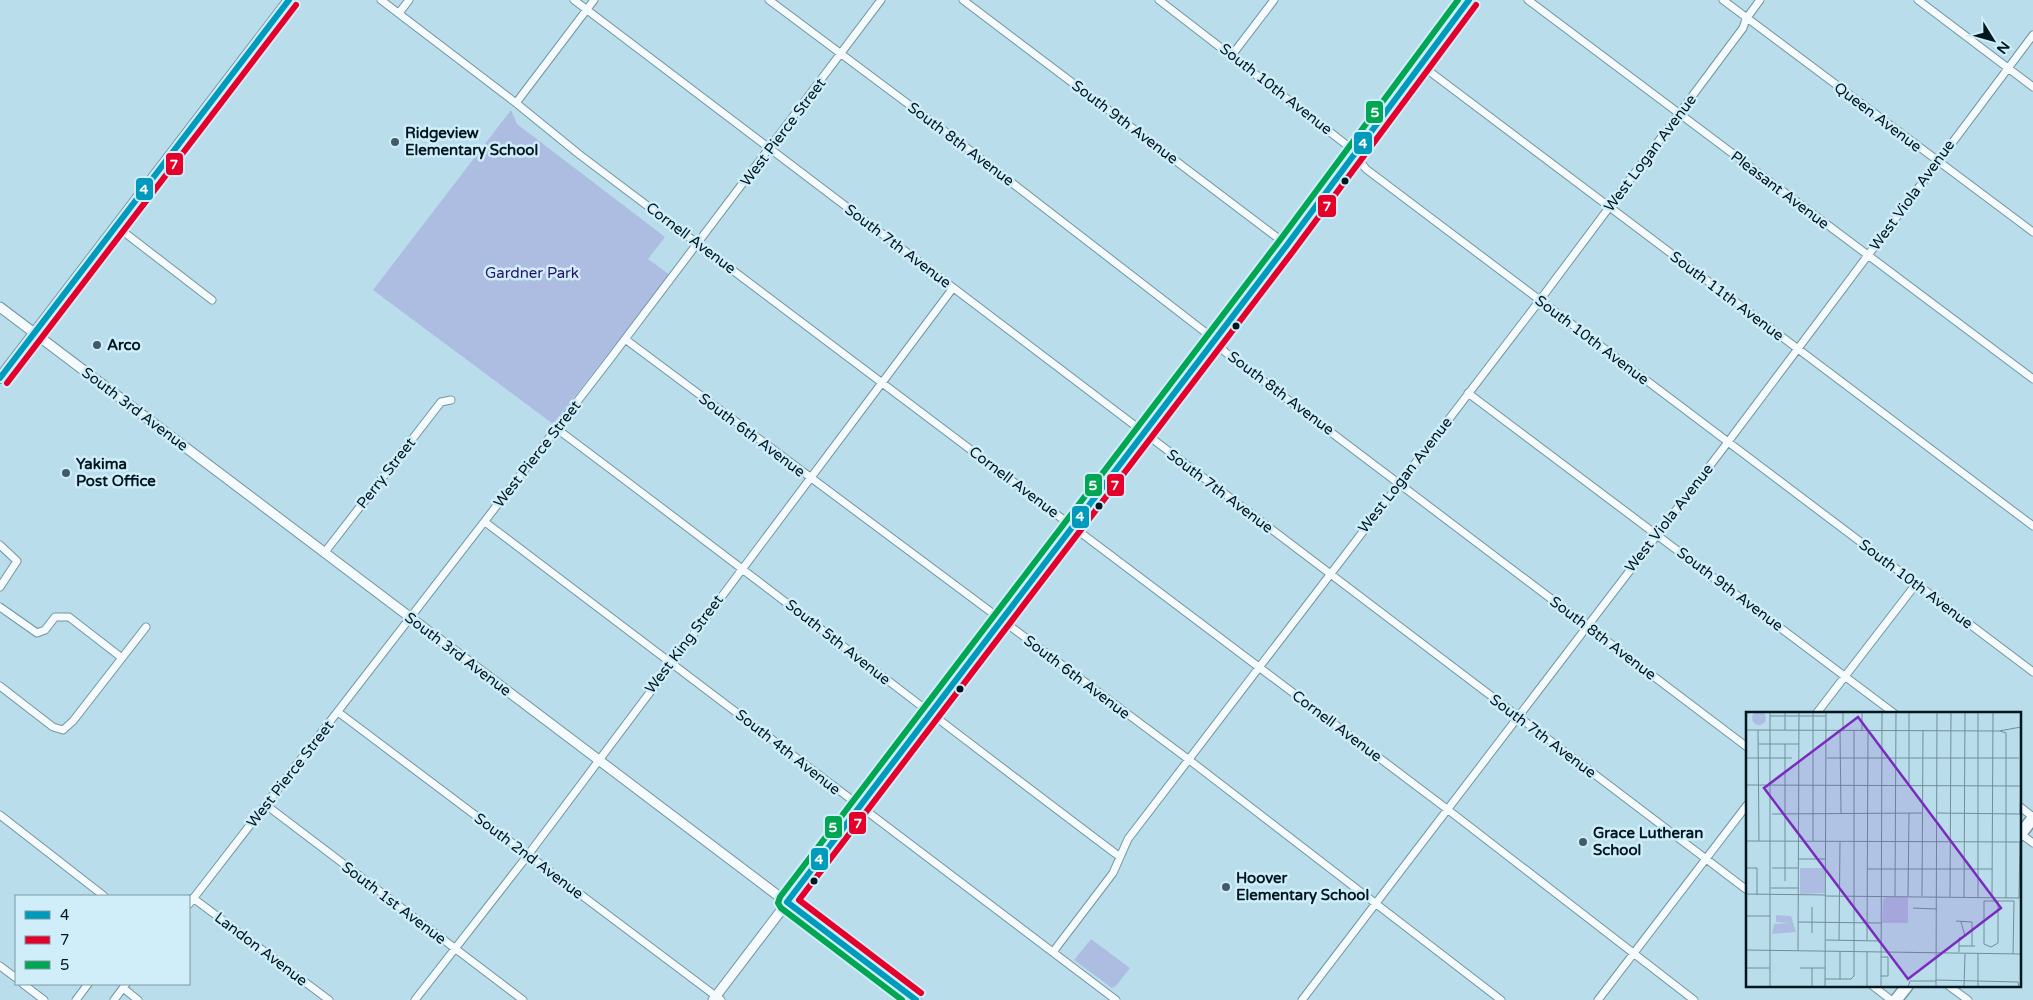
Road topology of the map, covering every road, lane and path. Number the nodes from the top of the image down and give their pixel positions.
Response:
1 (288, 0) edge
2 (381, 0) edge
3 (409, 0) edge
4 (574, 0) edge
5 (594, 0) edge
6 (769, 0) edge
7 (880, 0) edge
8 (963, 0) edge
9 (1159, 0) edge
10 (1274, 0) edge
11 (1469, 0) edge
12 (1528, 0) edge
13 (1723, 0) edge
14 (1760, 0) edge
15 (1918, 0) edge
16 (586, 9) junction
17 (399, 13) junction
18 (1746, 18) junction
19 (2033, 34) edge
20 (841, 54) junction
21 (1232, 55) junction
22 (1421, 65) junction
23 (2008, 67) junction
24 (2033, 87) edge
25 (516, 103) junction
26 (1679, 114) junction
27 (770, 149) junction
28 (1353, 155) junction
29 (1937, 161) junction
30 (1609, 207) junction
31 (116, 226) junction
32 (2033, 232) edge
33 (698, 243) junction
34 (1286, 245) junction
35 (1868, 255) junction
36 (953, 288) junction
37 (212, 300) dead end
38 (1540, 300) junction
39 (0, 307) edge
40 (35, 334) junction
41 (625, 339) junction
42 (1214, 339) junction
43 (1797, 348) junction
44 (0, 378) edge
45 (2033, 379) edge
46 (882, 382) junction
47 (1468, 393) junction
48 (451, 400) dead end
49 (556, 429) junction
50 (1144, 433) junction
51 (1728, 442) junction
52 (810, 479) junction
53 (1400, 484) junction
54 (485, 522) junction
55 (1072, 526) junction
56 (2033, 526) edge
57 (1656, 534) junction
58 (0, 545) edge
59 (324, 552) junction
60 (742, 567) junction
61 (1329, 573) junction
62 (1916, 584) junction
63 (0, 587) edge
64 (0, 607) edge
65 (411, 618) junction
66 (1002, 621) junction
67 (1588, 625) junction
68 (146, 627) dead end
69 (122, 658) junction
70 (671, 661) junction
71 (1259, 668) junction
72 (2033, 672) edge
73 (1845, 676) junction
74 (0, 686) edge
75 (338, 712) junction
76 (1818, 712) edge
77 (1892, 712) edge
78 (931, 715) junction
79 (1517, 716) junction
80 (1746, 746) edge
81 (1188, 759) junction
82 (599, 760) junction
83 (266, 805) junction
84 (1746, 806) edge
85 (2020, 807) edge
86 (859, 808) junction
87 (1447, 809) junction
88 (0, 814) edge
89 (2033, 817) edge
90 (2020, 836) edge
91 (2033, 843) edge
92 (528, 854) junction
93 (1120, 857) junction
94 (1706, 860) junction
95 (1746, 889) edge
96 (103, 895) edge
97 (191, 901) edge
98 (787, 902) junction
99 (1376, 902) junction
100 (454, 949) junction
101 (1053, 952) junction
102 (1634, 954) junction
103 (0, 966) edge
104 (15, 977) edge
105 (24, 985) edge
106 (87, 985) edge
107 (124, 986) edge
108 (1876, 988) edge
109 (1905, 988) edge
110 (1952, 988) edge
111 (716, 999) edge
112 (1305, 999) edge
113 (44, 1000) edge
114 (76, 1000) edge
115 (114, 1000) edge
116 (138, 1000) edge
117 (329, 1000) edge
118 (416, 1000) edge
119 (523, 1000) edge
120 (916, 1000) edge
121 (1116, 1000) edge
122 (1501, 1000) edge
123 (1598, 1000) edge
124 (1694, 1000) edge
125 (1891, 1000) edge
126 (1896, 1000) edge
127 (1968, 1000) edge

1 - 31 main road
2 - 17 street, Cornell Avenue
3 - 17 street
4 - 16 street, South 7th Avenue
5 - 16 street
6 - 20 street, South 8th Avenue
7 - 20 street, West Pierce Street
8 - 34 street, South 9th Avenue
9 - 21 street, South 10th Avenue
10 - 21 street
11 - 22 street
12 - 26 street, Pleasant Avenue
13 - 18 street, Queen Avenue
14 - 18 street, West Logan Avenue
15 - 23 street
16 - 25 street
16 - 27 street, South 7th Avenue
17 - 25 street, Cornell Avenue
18 - 26 street, West Logan Avenue
18 - 29 street, Queen Avenue
19 - 23 street, West Viola Avenue
20 - 27 street, West Pierce Street
20 - 42 street, South 8th Avenue
21 - 28 street, South 10th Avenue
22 - 28 street
22 - 30 street, South 11th Avenue
23 - 24 street
23 - 29 street, West Viola Avenue
25 - 33 street, Cornell Avenue
26 - 30 street, West Logan Avenue
26 - 35 street, Pleasant Avenue
27 - 33 street, West Pierce Street
27 - 36 street, South 7th Avenue
28 - 34 street
28 - 38 street, South 10th Avenue
29 - 32 street, Queen Avenue
29 - 35 street, West Viola Avenue
30 - 38 street, West Logan Avenue
30 - 43 street, South 11th Avenue
31 - 37 street
31 - 40 main road
33 - 41 street, West Pierce Street
33 - 46 street, Cornell Avenue
34 - 42 street
35 - 43 street, West Viola Avenue
35 - 45 street, Pleasant Avenue
36 - 46 street, West King Street
36 - 50 street, South 7th Avenue
38 - 47 street, West Logan Avenue
38 - 51 street, South 10th Avenue
39 - 40 street, South 3rd Avenue
40 - 44 main road
40 - 59 street, South 3rd Avenue
41 - 49 street, West Pierce Street
41 - 52 street, South 6th Avenue
42 - 50 street
42 - 53 street, South 8th Avenue
43 - 51 street, West Viola Avenue
43 - 56 street, South 11th Avenue
46 - 52 street, West King Street
46 - 55 street, Cornell Avenue
47 - 53 street, West Logan Avenue
47 - 57 street, South 9th Avenue
48 - 59 street, Perry Street
49 - 54 street, West Pierce Street
49 - 60 street, South 5th Avenue
50 - 55 street
50 - 61 street, South 7th Avenue
51 - 57 street, West Viola Avenue
51 - 62 street, South 10th Avenue
52 - 60 street, West King Street
52 - 66 street, South 6th Avenue
53 - 61 street, West Logan Avenue
53 - 67 street, South 8th Avenue
54 - 65 street, West Pierce Street
54 - 70 street, South 4th Avenue
55 - 66 street
55 - 71 street, Cornell Avenue
57 - 67 street, West Viola Avenue
57 - 73 street, South 9th Avenue
58 - 63 street
59 - 65 street, South 3rd Avenue
60 - 70 street, West King Street
60 - 78 street, South 5th Avenue
61 - 71 street, West Logan Avenue
61 - 79 street, South 7th Avenue
62 - 72 street, South 10th Avenue
62 - 73 street
64 - 69 street
65 - 75 street, West Pierce Street
65 - 82 street, South 3rd Avenue
66 - 78 street
66 - 81 street, South 6th Avenue
67 - 79 street, West Viola Avenue
67 - 80 street, South 8th Avenue
68 - 69 street
69 - 74 street
70 - 82 street, West King Street
70 - 86 street, South 4th Avenue
71 - 81 street, West Logan Avenue
71 - 87 street, Cornell Avenue
73 - 76 street
73 - 77 street, South 9th Avenue
75 - 83 street, West Pierce Street
75 - 92 street, South 2nd Avenue
78 - 86 street
78 - 93 street, South 5th Avenue
79 - 87 street, West Viola Avenue
79 - 94 street, South 7th Avenue
81 - 93 street, West Logan Avenue
81 - 99 street, South 6th Avenue
82 - 92 street, West King Street
82 - 98 street, South 3rd Avenue
83 - 97 street, West Pierce Street
83 - 100 street, South 1st Avenue
84 - 94 street
85 - 89 street
86 - 98 street
86 - 101 street, South 4th Avenue
87 - 99 street, West Viola Avenue
87 - 102 street, Cornell Avenue
88 - 96 street
89 - 90 main road
90 - 91 street
92 - 100 street, West King Street
92 - 111 street, South 2nd Avenue
93 - 101 street, West Logan Avenue
94 - 95 street, South 7th Avenue
94 - 102 street
97 - 117 street, Landon Avenue
98 - 111 street
98 - 120 street, South 3rd Avenue
99 - 112 street, West Viola Avenue
99 - 122 street, South 6th Avenue
100 - 118 street, West King Street
100 - 119 street, South 1st Avenue
101 - 121 street, South 4th Avenue
102 - 123 street
102 - 124 street, Cornell Avenue
103 - 104 street
105 - 113 street
106 - 114 street
107 - 115 street
107 - 116 street
108 - 125 street
109 - 126 main road
110 - 127 street

